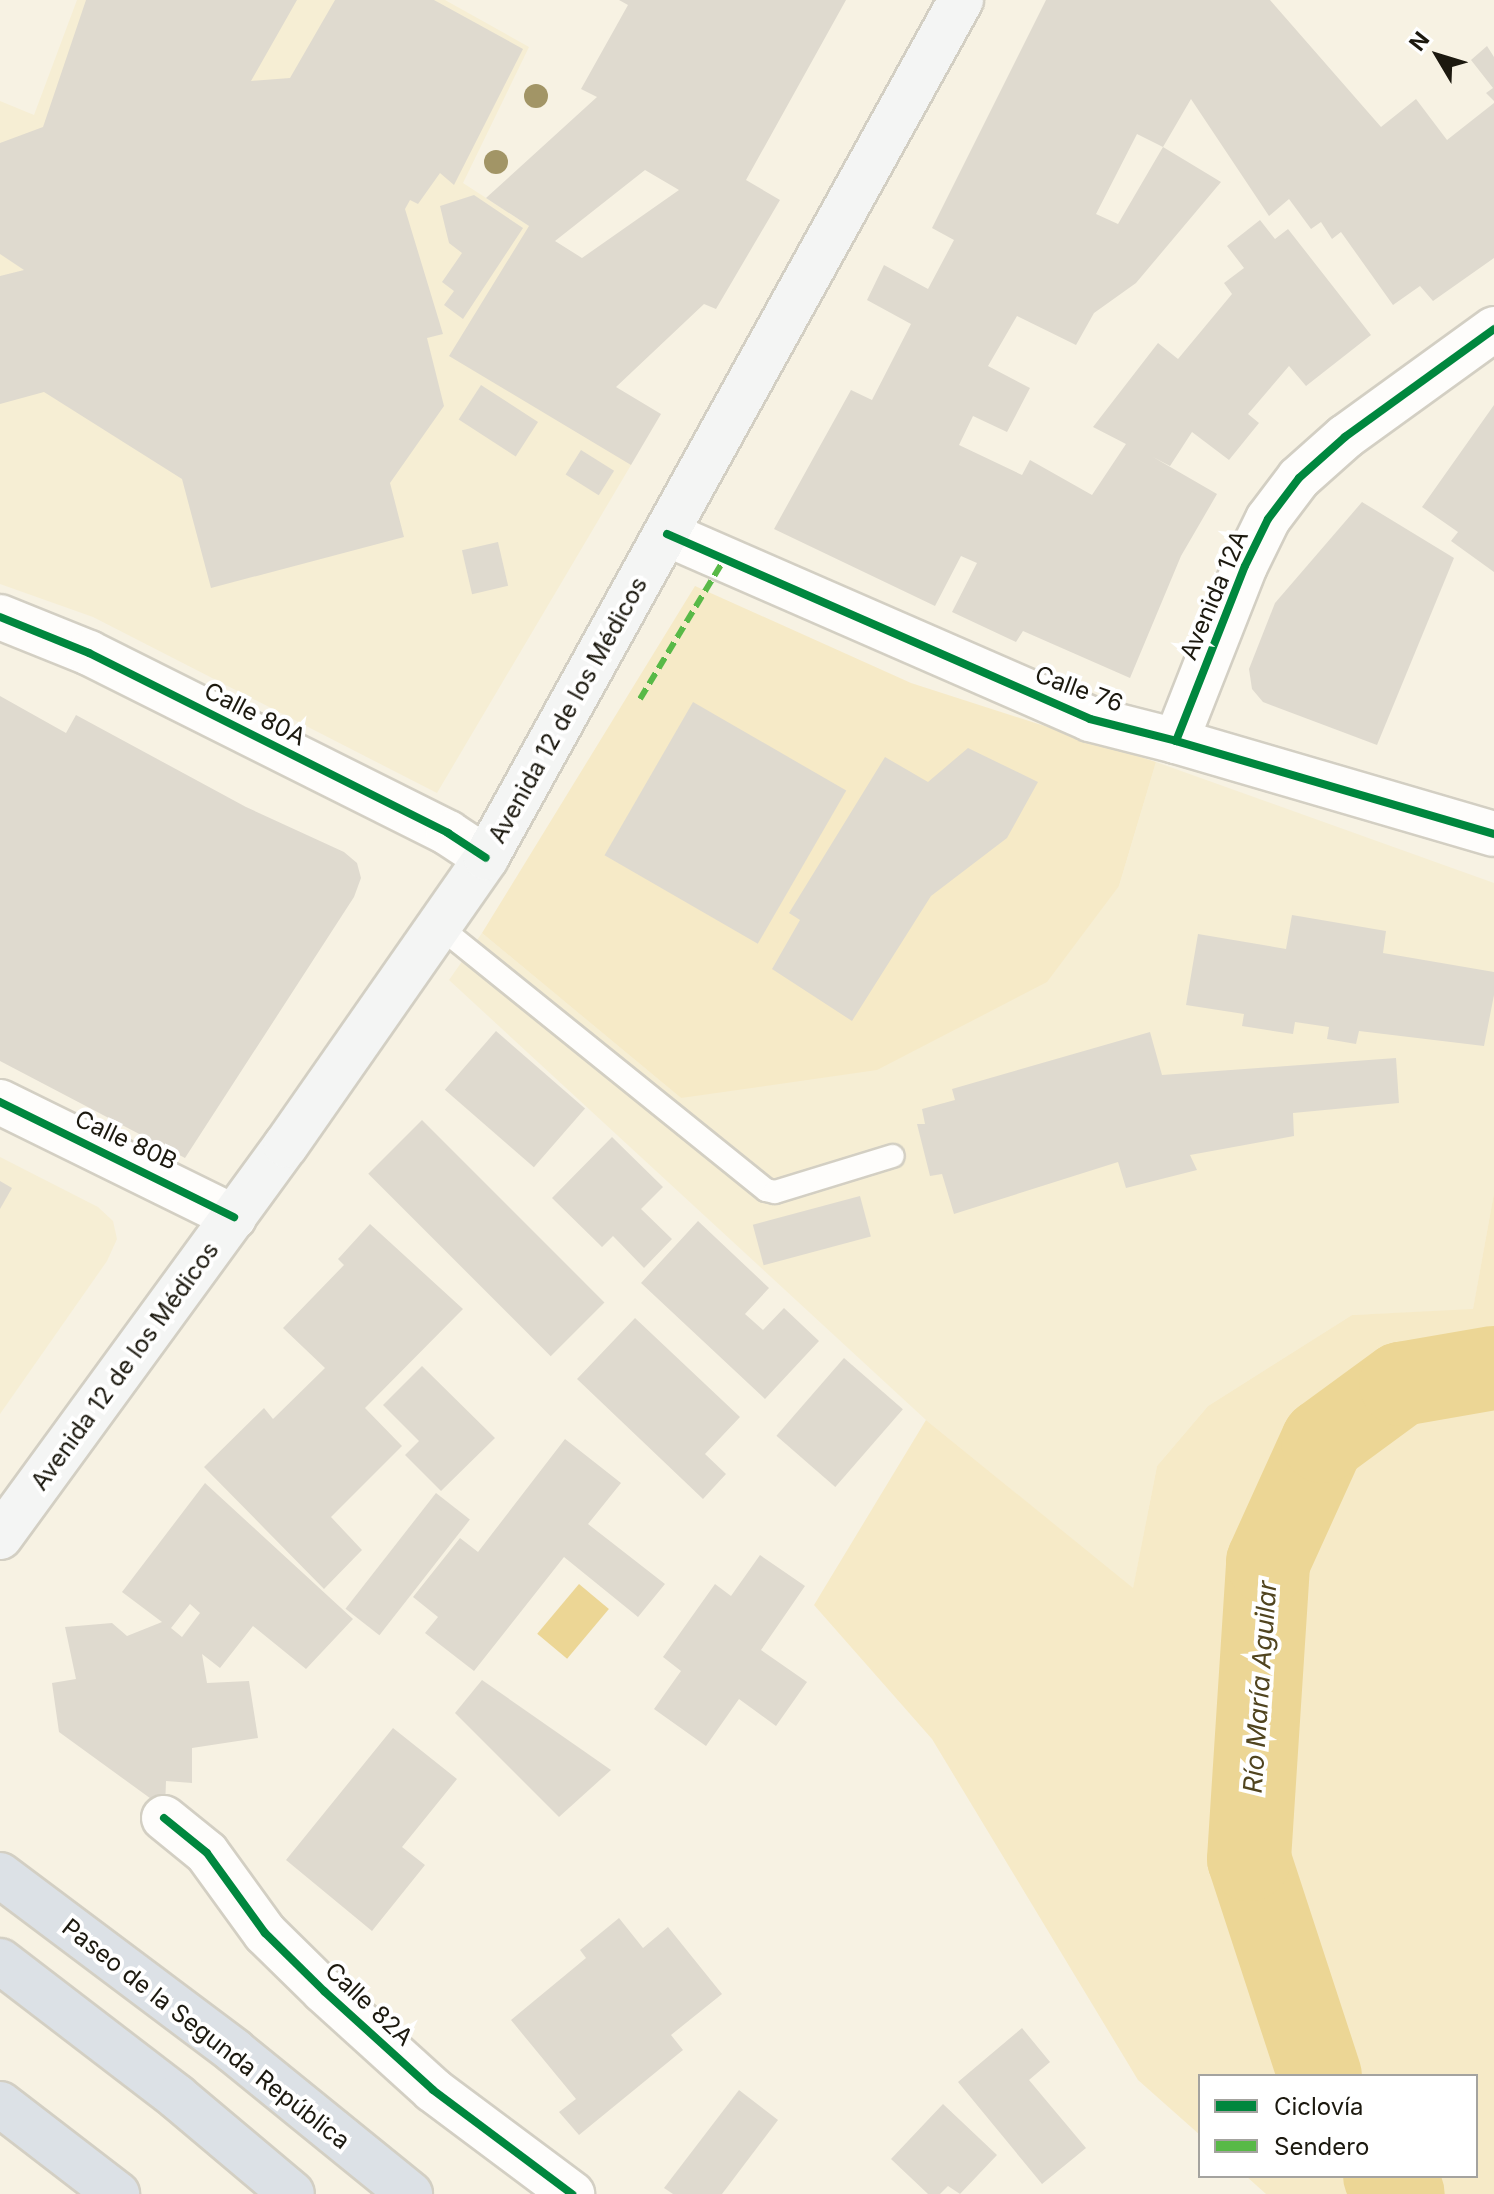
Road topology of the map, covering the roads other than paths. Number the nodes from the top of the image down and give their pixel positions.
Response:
1 (961, 0) edge
2 (1494, 329) edge
3 (667, 534) junction
4 (0, 617) edge
5 (1176, 741) junction
6 (1494, 834) edge
7 (486, 858) junction
8 (440, 927) junction
9 (0, 1102) edge
10 (893, 1156) dead end
11 (234, 1217) junction
12 (8, 1510) edge
13 (164, 1818) dead end
14 (0, 1875) edge
15 (0, 1961) edge
16 (0, 2104) edge
17 (117, 2194) edge
18 (292, 2194) edge
19 (410, 2194) edge
20 (572, 2194) edge

1 - 3 main road, Avenida 12 de los Médicos
2 - 5 street, Avenida 12A
3 - 5 street, Calle 76
3 - 7 main road, Avenida 12 de los Médicos
4 - 7 street, Calle 80A
5 - 6 street, Calle 76
7 - 8 main road, Avenida 12 de los Médicos
8 - 10 lane
8 - 11 main road, Avenida 12 de los Médicos
9 - 11 street, Calle 80B
11 - 12 main road, Avenida 12 de los Médicos
13 - 20 street, Calle 82A
14 - 19 highway, Paseo de la Segunda República
15 - 18 highway
16 - 17 highway

